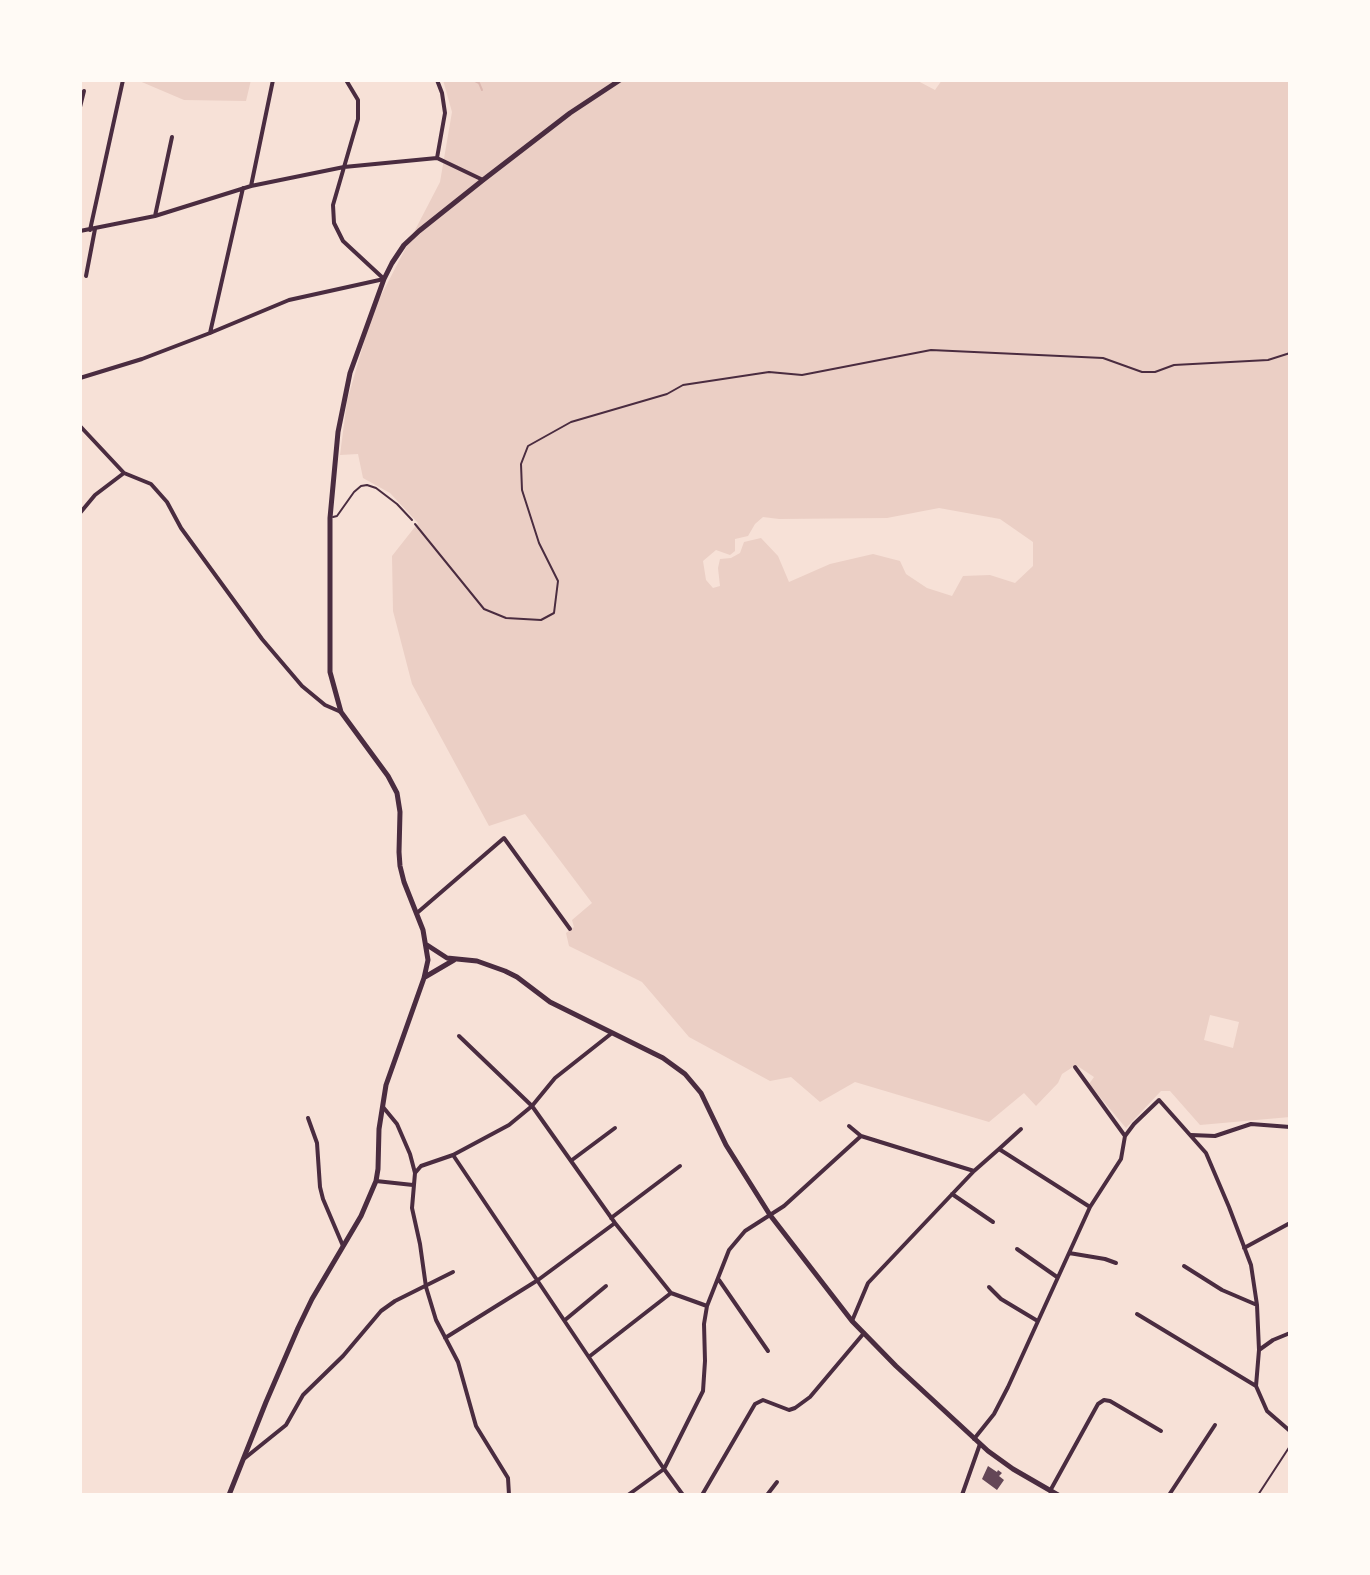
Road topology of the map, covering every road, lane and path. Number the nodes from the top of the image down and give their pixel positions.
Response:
1 (123, 80) edge
2 (273, 80) edge
3 (346, 80) edge
4 (437, 80) edge
5 (620, 80) edge
6 (84, 91) dead end
7 (80, 107) edge
8 (172, 137) dead end
9 (437, 158) junction
10 (344, 167) junction
11 (483, 180) junction
12 (251, 186) junction
13 (243, 188) junction
14 (155, 216) junction
15 (93, 229) junction
16 (80, 231) edge
17 (86, 276) dead end
18 (384, 279) junction
19 (210, 333) junction
20 (1290, 353) edge
21 (80, 378) edge
22 (80, 426) edge
23 (124, 473) junction
24 (80, 513) edge
25 (330, 518) junction
26 (412, 520) joint
27 (341, 712) junction
28 (417, 913) junction
29 (570, 929) dead end
30 (427, 944) junction
31 (455, 960) junction
32 (424, 978) junction
33 (612, 1033) junction
34 (459, 1036) dead end
35 (1075, 1067) dead end
36 (382, 1106) junction
37 (532, 1106) junction
38 (308, 1118) dead end
39 (849, 1126) dead end
40 (1290, 1127) edge
41 (615, 1128) dead end
42 (1021, 1129) dead end
43 (1191, 1135) junction
44 (861, 1136) junction
45 (1125, 1136) junction
46 (999, 1149) junction
47 (453, 1155) junction
48 (571, 1160) junction
49 (680, 1166) dead end
50 (974, 1171) junction
51 (415, 1173) junction
52 (376, 1181) junction
53 (414, 1186) junction
54 (952, 1194) junction
55 (1090, 1207) junction
56 (770, 1215) junction
57 (613, 1220) junction
58 (993, 1222) dead end
59 (1290, 1223) edge
60 (343, 1246) junction
61 (1244, 1248) junction
62 (1017, 1249) dead end
63 (1069, 1253) junction
64 (1116, 1263) dead end
65 (1184, 1266) dead end
66 (453, 1272) dead end
67 (1057, 1277) junction
68 (538, 1280) junction
69 (719, 1280) junction
70 (606, 1286) dead end
71 (426, 1287) junction
72 (989, 1287) dead end
73 (671, 1293) junction
74 (1257, 1305) junction
75 (707, 1306) junction
76 (1137, 1314) dead end
77 (565, 1320) junction
78 (852, 1321) junction
79 (1037, 1321) junction
80 (864, 1333) junction
81 (1290, 1333) edge
82 (445, 1338) junction
83 (1259, 1350) junction
84 (768, 1351) dead end
85 (590, 1356) junction
86 (1256, 1386) junction
87 (1215, 1425) dead end
88 (1161, 1431) dead end
89 (1290, 1431) edge
90 (977, 1441) junction
91 (1290, 1446) edge
92 (243, 1460) junction
93 (664, 1469) junction
94 (777, 1482) dead end
95 (1050, 1491) junction
96 (229, 1495) edge
97 (509, 1495) edge
98 (628, 1495) edge
99 (683, 1495) edge
100 (702, 1495) edge
101 (767, 1495) edge
102 (962, 1495) edge
103 (1058, 1495) edge
104 (1169, 1495) edge
105 (1258, 1495) edge

1 - 15 street
2 - 12 street
3 - 10 street
4 - 9 street
5 - 11 street
6 - 7 street
8 - 14 street
9 - 10 street
9 - 11 street
10 - 12 street
10 - 18 street
11 - 18 street
12 - 13 street
13 - 14 street
13 - 19 street
14 - 15 street
15 - 16 street
15 - 17 street
18 - 19 street
18 - 25 street
19 - 21 street
20 - 26 path
22 - 23 street
23 - 24 street
23 - 27 street
25 - 26 lane
25 - 27 street
27 - 28 street
28 - 29 street
28 - 30 street
30 - 31 street
30 - 32 street
31 - 32 street
31 - 33 street
32 - 36 street
33 - 37 street
33 - 56 street
34 - 37 street
35 - 45 street
36 - 51 street
36 - 52 street
37 - 47 street
37 - 48 street
38 - 60 street
39 - 44 street
40 - 43 street
41 - 48 street
42 - 46 street
43 - 45 street
43 - 61 street
44 - 50 street
44 - 56 street
45 - 55 street
46 - 50 street
46 - 55 street
47 - 51 street
47 - 68 street
48 - 57 street
49 - 57 street
50 - 54 street
51 - 53 street
52 - 53 street
52 - 60 street
53 - 71 street
54 - 58 street
54 - 78 street
55 - 63 street
56 - 69 street
56 - 78 street
57 - 68 street
57 - 73 street
59 - 61 street
60 - 92 street
61 - 74 street
62 - 67 street
63 - 64 street
63 - 67 street
65 - 74 street
66 - 71 street
67 - 79 street
68 - 77 street
68 - 82 street
69 - 75 street
69 - 84 street
70 - 77 street
71 - 82 street
71 - 92 street
72 - 79 street
73 - 75 street
73 - 85 street
74 - 83 street
75 - 93 street
76 - 86 street
77 - 85 street
78 - 80 street
79 - 90 street
80 - 90 street
80 - 100 street
81 - 83 street
82 - 97 street
83 - 86 street
85 - 93 street
86 - 89 street
87 - 104 street
88 - 95 street
90 - 95 street
90 - 102 street
91 - 105 path
92 - 96 street
93 - 98 street
93 - 99 street
94 - 101 street
95 - 103 street

